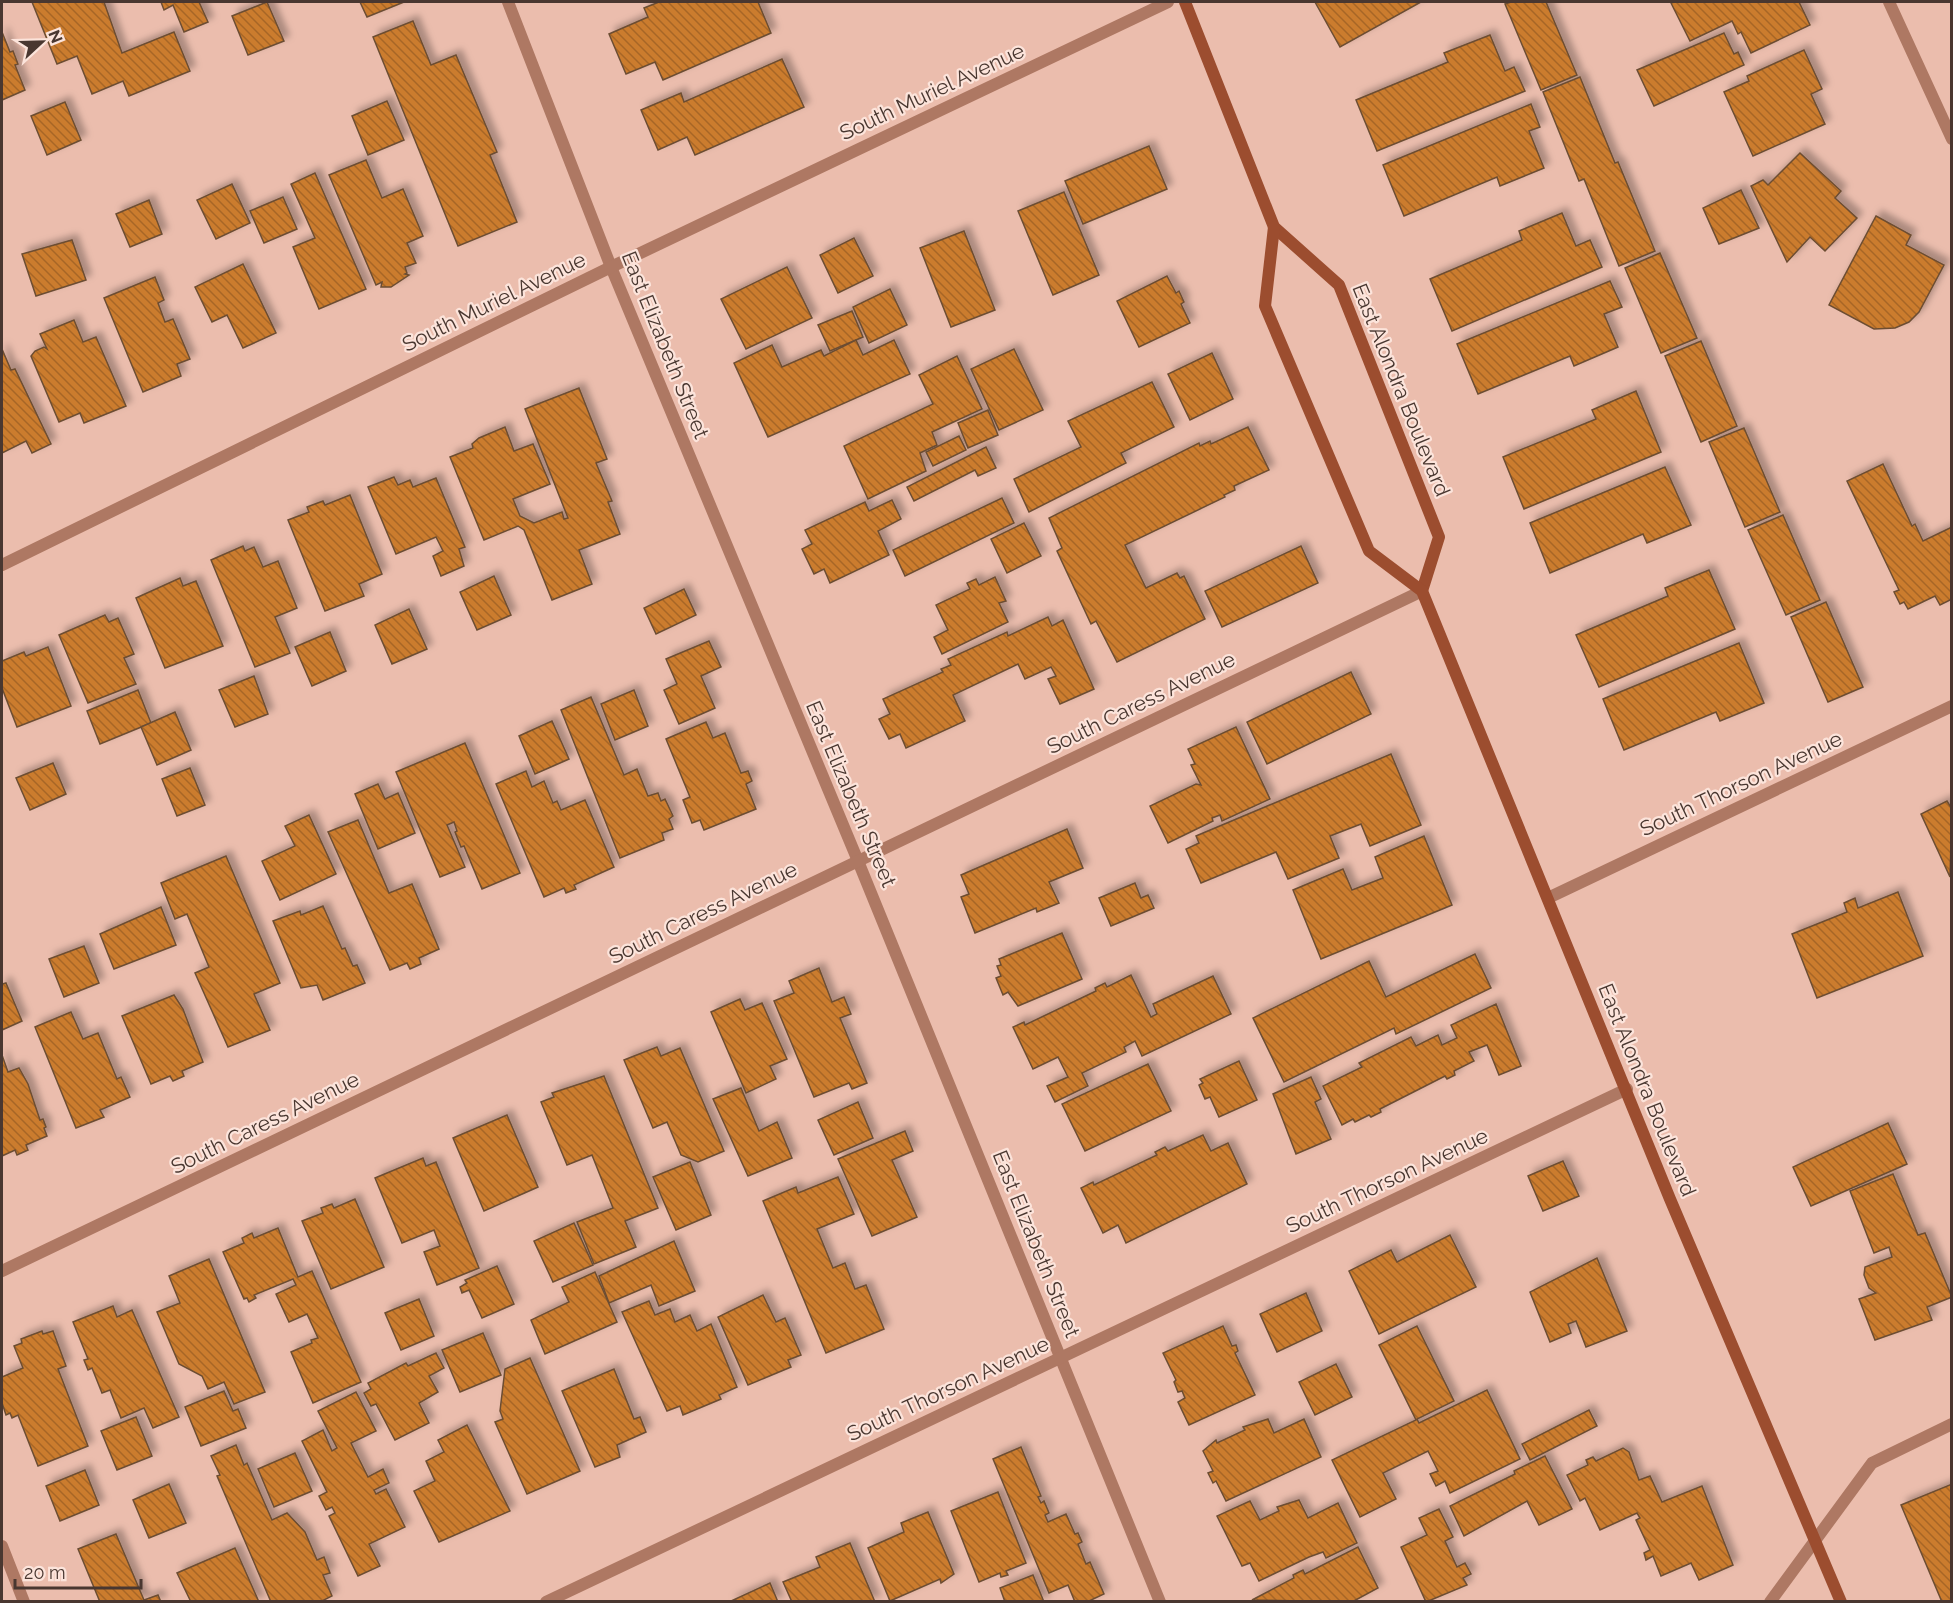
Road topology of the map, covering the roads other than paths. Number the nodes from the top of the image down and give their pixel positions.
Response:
1 (508, 2) edge
2 (1168, 2) edge
3 (1185, 2) edge
4 (1888, 2) edge
5 (1952, 139) edge
6 (1274, 227) junction
7 (611, 267) junction
8 (2, 565) edge
9 (1422, 591) junction
10 (1952, 706) edge
11 (858, 861) junction
12 (1548, 897) junction
13 (1627, 1089) junction
14 (2, 1271) edge
15 (1061, 1357) junction
16 (1952, 1425) edge
17 (1816, 1539) junction
18 (2, 1546) edge
19 (24, 1602) edge
20 (546, 1602) edge
21 (1160, 1602) edge
22 (1770, 1602) edge
23 (1841, 1602) edge

1 - 7 street, East Elizabeth Street
2 - 7 street, South Muriel Avenue
3 - 6 main road, East Alondra Boulevard
4 - 5 street
6 - 9 main road, East Alondra Boulevard
6 - 9 main road, East Alondra Boulevard
7 - 8 street, South Muriel Avenue
7 - 11 street, East Elizabeth Street
9 - 11 street, South Caress Avenue
9 - 12 main road, East Alondra Boulevard
10 - 12 street, South Thorson Avenue
11 - 14 street, South Caress Avenue
11 - 15 street, East Elizabeth Street
12 - 13 main road, East Alondra Boulevard
13 - 15 street, South Thorson Avenue
13 - 17 main road, East Alondra Boulevard
15 - 20 street, South Thorson Avenue
15 - 21 street, East Elizabeth Street
16 - 17 street
17 - 22 street
17 - 23 main road, East Alondra Boulevard
18 - 19 street

